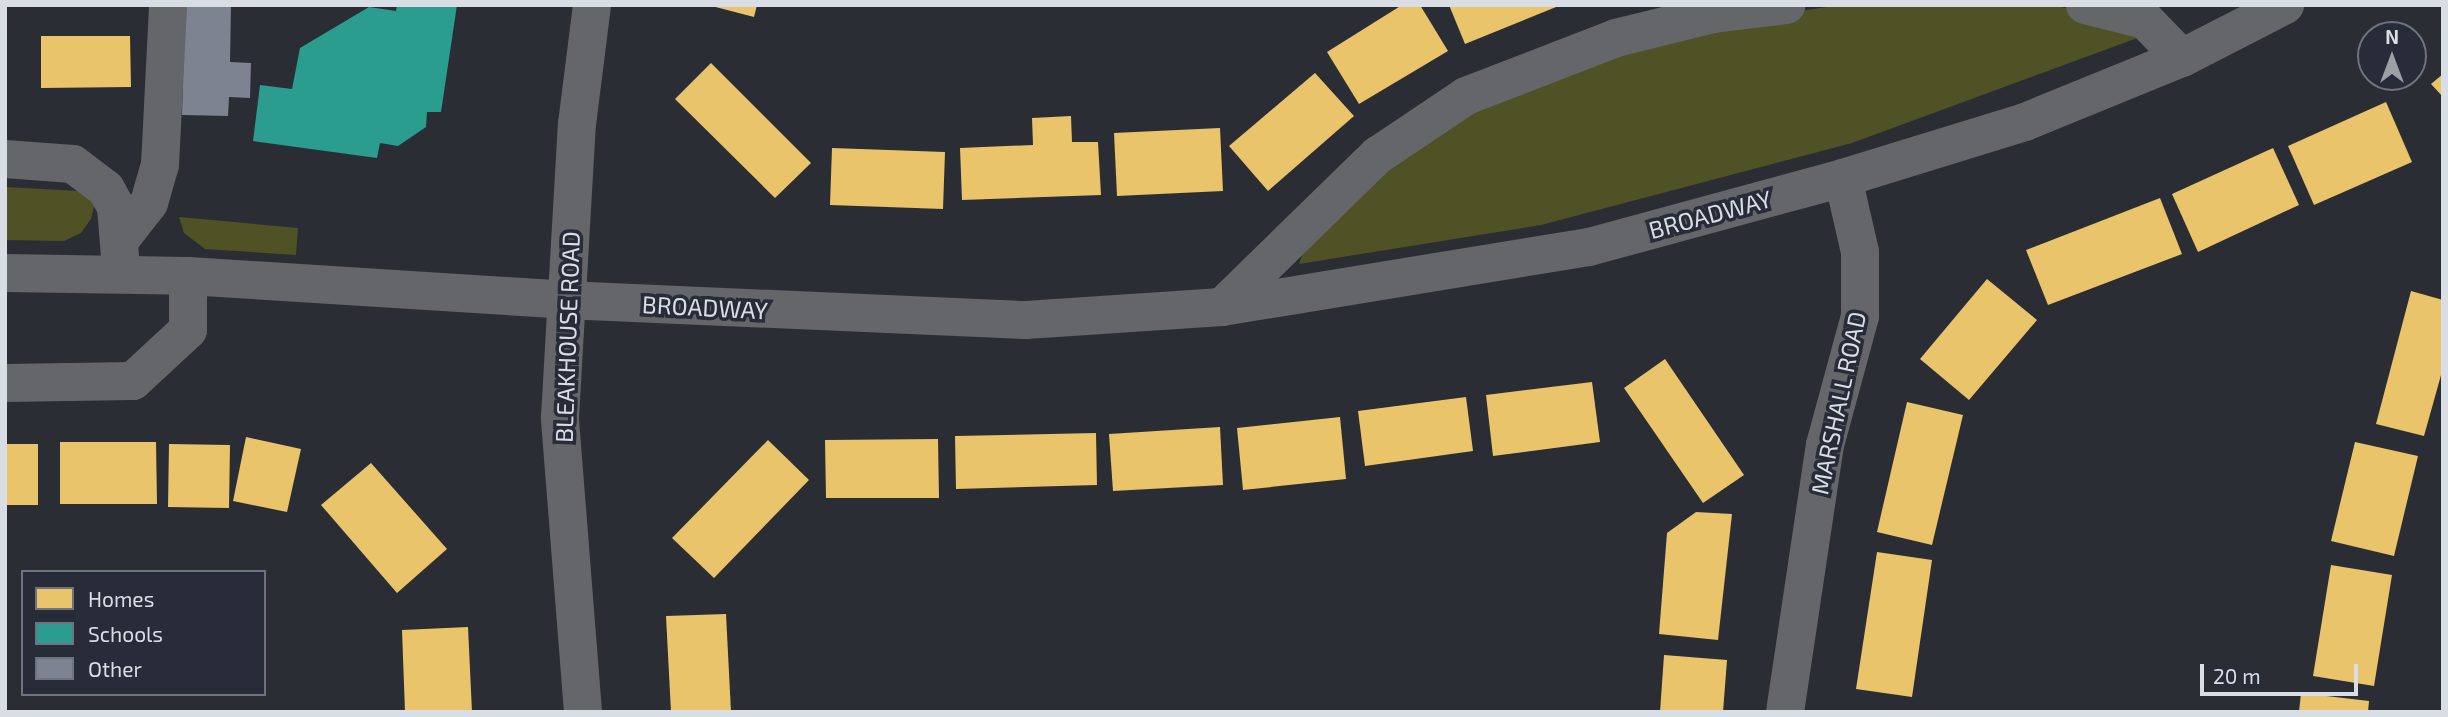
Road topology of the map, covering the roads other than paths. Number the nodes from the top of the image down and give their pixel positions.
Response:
1 (168, 5) edge
2 (592, 5) edge
3 (1786, 5) edge
4 (2085, 5) edge
5 (2285, 5) edge
6 (2182, 58) junction
7 (5, 159) edge
8 (1843, 178) junction
9 (120, 258) junction
10 (5, 273) edge
11 (188, 276) junction
12 (565, 300) junction
13 (1222, 307) junction
14 (5, 383) edge
15 (583, 712) edge
16 (1786, 712) edge

1 - 9 street
2 - 12 street, BLEAKHOUSE ROAD
3 - 13 street
4 - 6 street
5 - 6 street, BROADWAY
6 - 8 street, BROADWAY
7 - 9 street
8 - 13 street, BROADWAY
8 - 16 street, MARSHALL ROAD
9 - 10 street, BROADWAY
9 - 11 street, BROADWAY
11 - 12 street, BROADWAY
11 - 14 street
12 - 13 street, BROADWAY
12 - 15 street, BLEAKHOUSE ROAD

